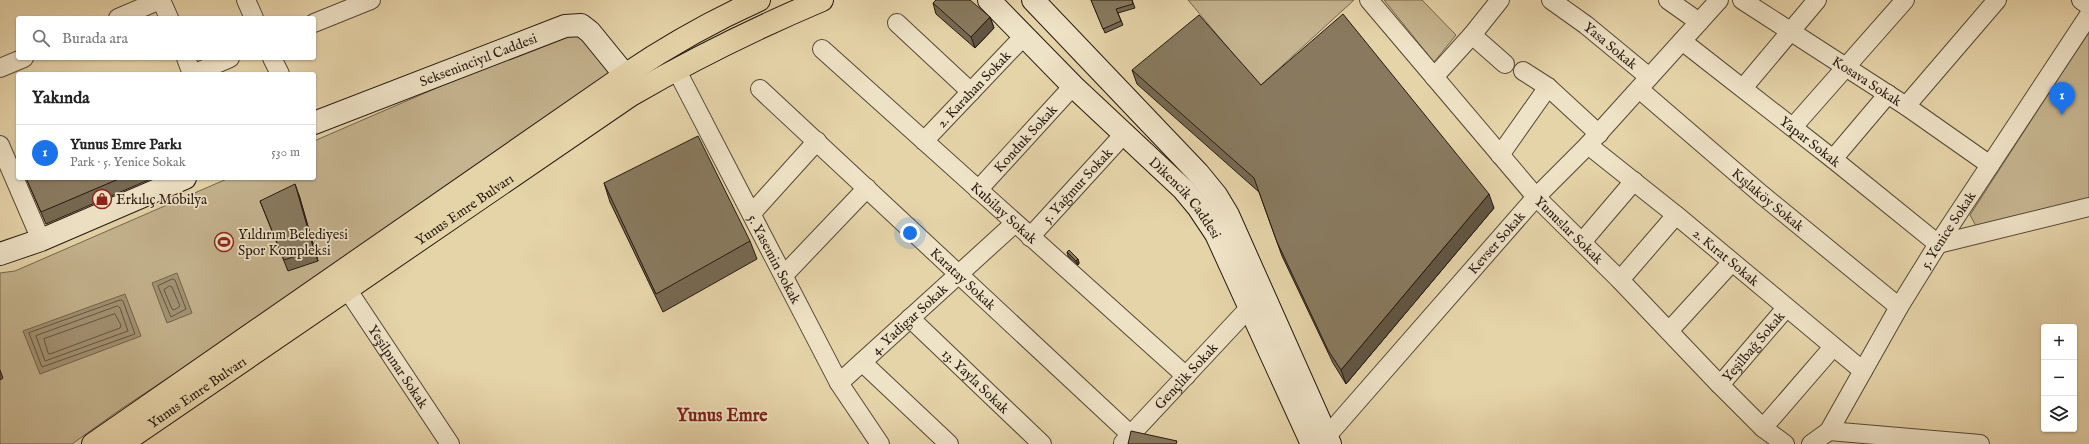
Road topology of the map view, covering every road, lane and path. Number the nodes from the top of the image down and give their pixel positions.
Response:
1 (160, 0) edge
2 (246, 0) edge
3 (371, 0) edge
4 (759, 0) edge
5 (822, 0) edge
6 (989, 0) edge
7 (1033, 0) edge
8 (1369, 0) edge
9 (1551, 0) edge
10 (1668, 0) edge
11 (1719, 0) edge
12 (1742, 0) edge
13 (1817, 0) edge
14 (1905, 0) edge
15 (1997, 0) edge
16 (2081, 0) edge
17 (1492, 3) edge
18 (340, 6) edge
19 (2089, 6) edge
20 (2089, 15) edge
21 (123, 16) edge
22 (168, 16) edge
23 (253, 16) edge
24 (316, 22) edge
25 (1699, 22) junction
26 (897, 23) dead end
27 (1790, 31) junction
28 (1472, 35) junction
29 (1024, 36) junction
30 (1682, 41) junction
31 (822, 49) dead end
32 (19, 60) edge
33 (187, 60) edge
34 (225, 60) edge
35 (273, 60) edge
36 (1505, 64) dead end
37 (1845, 67) junction
38 (0, 68) edge
39 (676, 69) junction
40 (1523, 71) dead end
41 (192, 72) edge
42 (198, 72) edge
43 (279, 72) edge
44 (625, 75) junction
45 (1434, 77) junction
46 (1644, 83) junction
47 (1072, 86) junction
48 (1548, 87) junction
49 (1743, 88) junction
50 (760, 90) dead end
51 (971, 92) junction
52 (1888, 94) junction
53 (1906, 106) junction
54 (316, 122) edge
55 (1793, 127) junction
56 (1124, 134) junction
57 (1594, 139) junction
58 (817, 140) junction
59 (924, 141) junction
60 (6, 153) edge
61 (1500, 155) junction
62 (1833, 158) junction
63 (1990, 166) junction
64 (16, 178) edge
65 (17, 180) edge
66 (180, 180) edge
67 (1634, 181) junction
68 (867, 188) junction
69 (978, 190) junction
70 (1536, 197) junction
71 (2089, 208) edge
72 (752, 213) junction
73 (1676, 215) junction
74 (1015, 223) junction
75 (1030, 237) junction
76 (41, 240) junction
77 (1582, 242) junction
78 (1938, 244) junction
79 (0, 254) edge
80 (1732, 262) junction
81 (959, 274) junction
82 (784, 275) junction
83 (1620, 280) junction
84 (347, 289) junction
85 (1899, 307) junction
86 (1249, 308) junction
87 (1786, 308) junction
88 (910, 318) junction
89 (1669, 331) junction
90 (1833, 347) junction
91 (862, 362) junction
92 (1863, 371) junction
93 (1186, 376) junction
94 (839, 383) junction
95 (1720, 385) junction
96 (1763, 428) junction
97 (1829, 431) junction
98 (136, 440) edge
99 (1127, 440) edge
100 (1323, 441) edge
101 (93, 444) edge
102 (450, 444) edge
103 (880, 444) edge
104 (949, 444) edge
105 (1042, 444) edge
106 (1785, 444) edge
107 (1811, 444) edge
108 (1980, 444) edge

1 - 21 street
1 - 22 street
2 - 23 street
3 - 18 street
4 - 44 main road, Yunus Emre Bulvarı
5 - 39 main road, Yunus Emre Bulvarı
6 - 29 main road, Dikencik Caddesi
7 - 100 main road, Dikencik Caddesi
8 - 45 street, Yunuslar Sokak
9 - 46 street, Yasa Sokak
10 - 25 street
11 - 25 street, Kevser Sokak
12 - 27 street, Kosava Sokak
13 - 27 street
14 - 37 street
15 - 53 street
16 - 19 street
17 - 28 street
18 - 24 street
20 - 63 street, 5. Yenice Sokak
25 - 30 street, Kevser Sokak
26 - 51 street
27 - 37 street, Kosava Sokak
27 - 49 street
28 - 36 street
28 - 45 street
29 - 47 main road, Dikencik Caddesi
29 - 51 street, 2. Karahan Sokak
30 - 46 street, Kevser Sokak
30 - 49 street, Yapar Sokak
31 - 59 street, Kubilay Sokak
32 - 38 street
33 - 41 street
34 - 42 street
35 - 43 street
37 - 52 street, Kosava Sokak
37 - 55 street
39 - 72 street, 5. Yasemin Sokak
39 - 84 main road, Yunus Emre Bulvarı
40 - 48 street, 2. Kırat Sokak
44 - 54 main road, Sekseninciyıl Caddesi
44 - 101 main road, Yunus Emre Bulvarı
45 - 61 street, Yunuslar Sokak
46 - 57 street, Kevser Sokak
46 - 85 street, Kışlaköy Sokak
47 - 56 main road, Dikencik Caddesi
47 - 69 street, Konduk Sokak
48 - 57 street, 2. Kırat Sokak
48 - 61 street
49 - 55 street, Yapar Sokak
50 - 58 street, Karatay Sokak
51 - 59 street, 2. Karahan Sokak
52 - 53 street, Kosava Sokak
52 - 62 street
53 - 63 street, Kosava Sokak
55 - 62 street, Yapar Sokak
56 - 75 street, 5. Yağmur Sokak
56 - 86 main road, Dikencik Caddesi
57 - 67 street, 2. Kırat Sokak
57 - 70 street, Kevser Sokak
58 - 68 street, Karatay Sokak
58 - 72 street
59 - 69 street, Kubilay Sokak
60 - 64 street
61 - 70 street, Yunuslar Sokak
62 - 78 street, Yapar Sokak
63 - 78 street, 5. Yenice Sokak
65 - 76 street
66 - 76 main road
67 - 73 street, 2. Kırat Sokak
67 - 77 street
68 - 81 street, Karatay Sokak
68 - 82 street
69 - 74 street, Kubilay Sokak
70 - 77 street, Yunuslar Sokak
70 - 100 street, Kevser Sokak
71 - 78 street
72 - 82 street, 5. Yasemin Sokak
73 - 80 street, 2. Kırat Sokak
73 - 83 street
74 - 75 street, Kubilay Sokak
74 - 81 street, 4. Yadigar Sokak
75 - 93 street, Kubilay Sokak
76 - 79 main road
77 - 83 street, Yunuslar Sokak
78 - 85 street, 5. Yenice Sokak
80 - 87 street, 2. Kırat Sokak
80 - 89 street
81 - 88 street, 4. Yadigar Sokak
81 - 99 street, Karatay Sokak
82 - 94 street, 5. Yasemin Sokak
83 - 89 street, Yunuslar Sokak
84 - 98 main road, Yunus Emre Bulvarı
84 - 102 street, Yeşilpınar Sokak
85 - 92 street, 5. Yenice Sokak
86 - 93 street, Gençlik Sokak
86 - 100 main road, Dikencik Caddesi
87 - 90 street, 2. Kırat Sokak
87 - 95 street, Yeşilbağ Sokak
88 - 91 street, 4. Yadigar Sokak
88 - 105 street, 13. Yayla Sokak
89 - 95 street, Yunuslar Sokak
90 - 92 street, 2. Kırat Sokak
90 - 96 street
91 - 94 street, 4. Yadigar Sokak
91 - 104 street
92 - 97 street, 5. Yenice Sokak
93 - 99 street, Gençlik Sokak
94 - 103 street, 5. Yasemin Sokak
95 - 96 street, Yunuslar Sokak
96 - 106 street, Yunuslar Sokak
97 - 107 street, 5. Yenice Sokak
97 - 108 street

